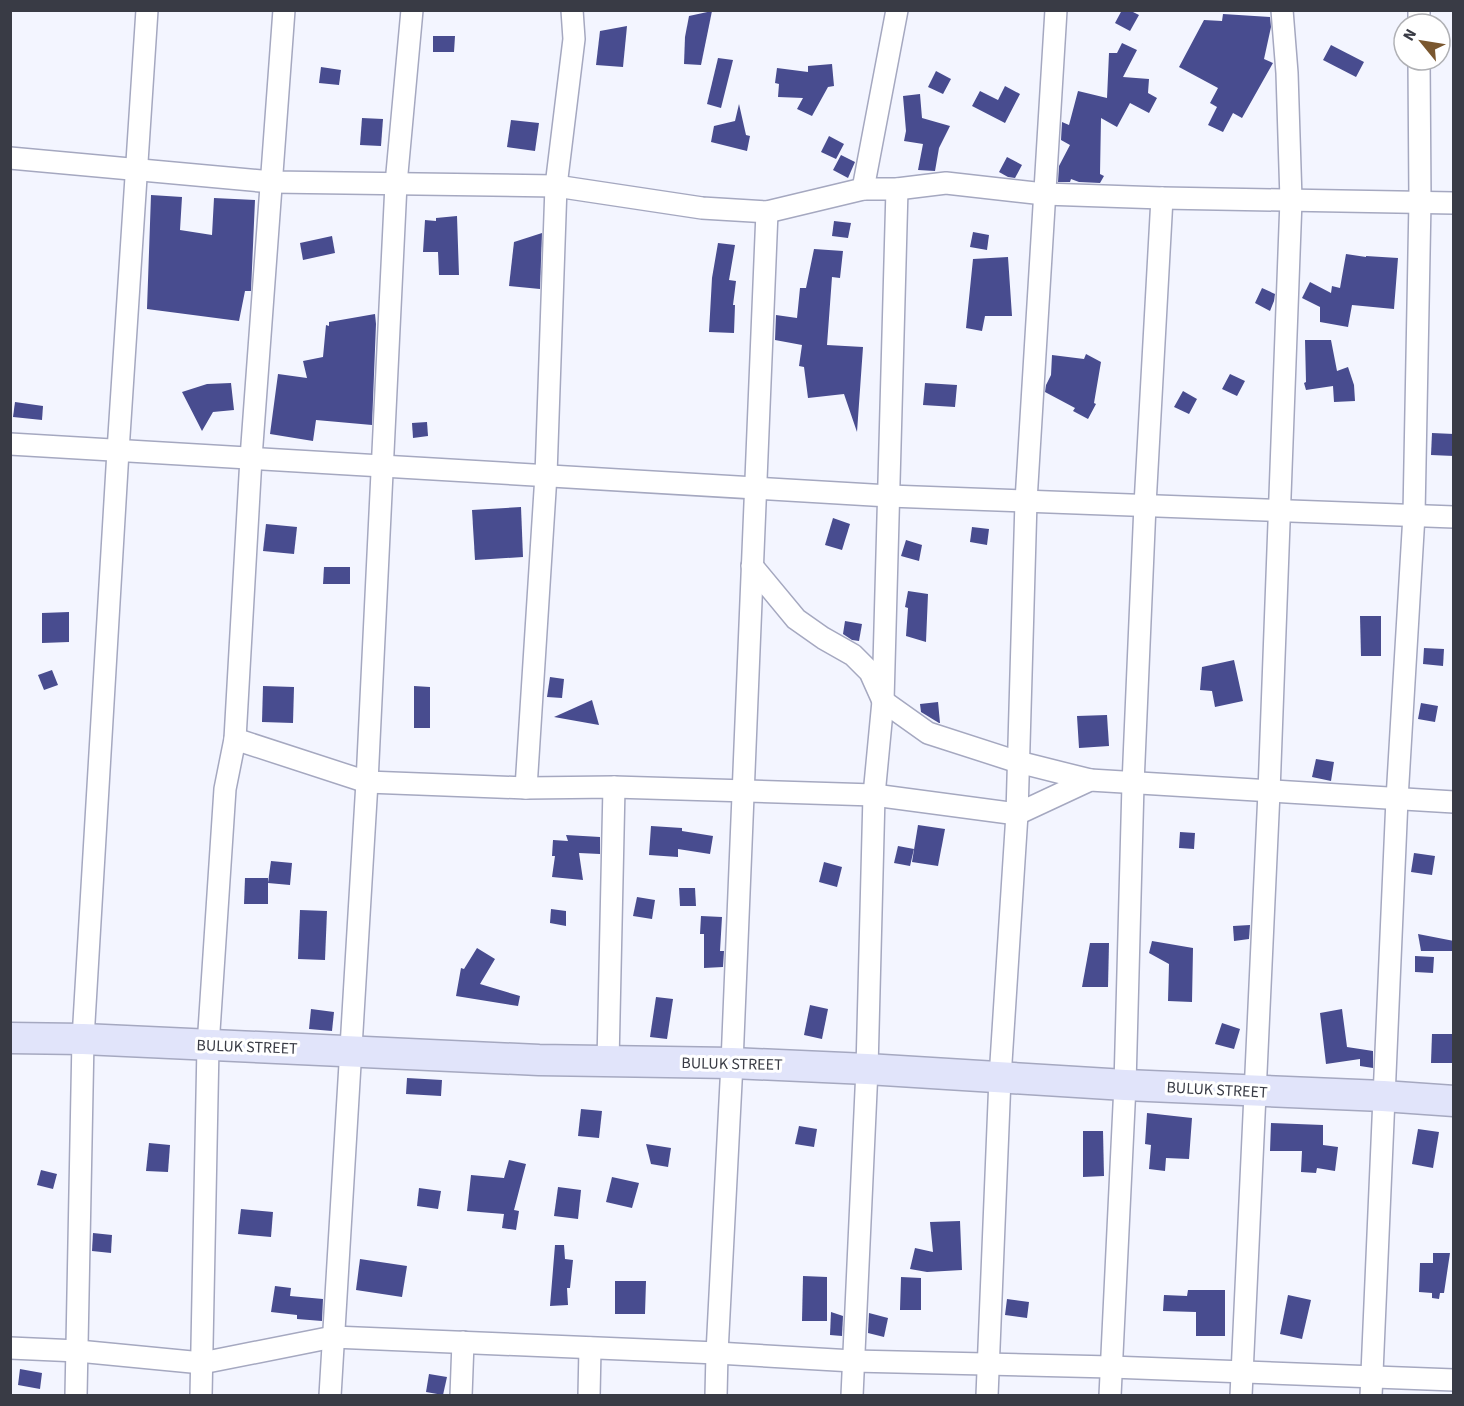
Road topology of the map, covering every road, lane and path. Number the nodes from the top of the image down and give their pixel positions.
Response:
1 (147, 10) edge
2 (284, 10) edge
3 (412, 10) edge
4 (572, 10) edge
5 (897, 10) edge
6 (1056, 10) edge
7 (1282, 10) edge
8 (1419, 72) edge
9 (10, 158) edge
10 (136, 169) junction
11 (272, 182) junction
12 (396, 184) junction
13 (556, 186) junction
14 (863, 189) junction
15 (897, 189) junction
16 (1044, 194) junction
17 (1162, 198) junction
18 (1292, 200) junction
19 (1420, 201) junction
20 (1454, 203) edge
21 (767, 212) junction
22 (10, 444) edge
23 (118, 451) junction
24 (251, 458) junction
25 (383, 466) junction
26 (546, 475) junction
27 (755, 488) junction
28 (890, 496) junction
29 (1026, 501) junction
30 (1145, 505) junction
31 (1278, 510) junction
32 (1414, 515) junction
33 (1454, 517) edge
34 (752, 567) junction
35 (883, 701) junction
36 (235, 739) junction
37 (1018, 762) junction
38 (1090, 780) junction
39 (367, 782) junction
40 (1133, 784) junction
41 (614, 787) junction
42 (526, 788) junction
43 (1269, 792) junction
44 (744, 793) junction
45 (874, 795) junction
46 (1397, 799) junction
47 (1454, 802) edge
48 (1017, 814) junction
49 (10, 1038) edge
50 (83, 1039) junction
51 (208, 1046) junction
52 (350, 1052) junction
53 (608, 1062) junction
54 (732, 1063) junction
55 (867, 1069) junction
56 (1000, 1078) junction
57 (1125, 1085) junction
58 (1255, 1092) junction
59 (1383, 1096) junction
60 (1454, 1101) edge
61 (333, 1337) junction
62 (463, 1342) junction
63 (10, 1348) edge
64 (591, 1348) junction
65 (78, 1351) junction
66 (717, 1353) junction
67 (853, 1361) junction
68 (202, 1363) junction
69 (988, 1364) junction
70 (1111, 1367) junction
71 (1241, 1373) junction
72 (1454, 1380) edge
73 (1371, 1386) edge
74 (76, 1395) edge
75 (201, 1395) edge
76 (330, 1395) edge
77 (461, 1395) edge
78 (589, 1395) edge
79 (716, 1395) edge
80 (852, 1395) edge
81 (987, 1395) edge
82 (1110, 1395) edge
83 (1240, 1395) edge

1 - 10 street
2 - 11 street
3 - 12 street
4 - 13 street
5 - 14 street
6 - 16 street
7 - 18 street
8 - 19 street
9 - 10 street
10 - 11 street
10 - 23 street
11 - 12 street
11 - 24 street
12 - 13 street
12 - 25 street
13 - 21 street
13 - 26 street
14 - 15 street
14 - 21 street
15 - 16 street
15 - 28 street
16 - 17 street
16 - 29 street
17 - 18 street
17 - 30 street
18 - 19 street
18 - 31 street
19 - 20 street
19 - 32 street
21 - 27 street
22 - 23 street
23 - 24 street
23 - 50 street
24 - 25 street
24 - 36 street
25 - 26 street
25 - 39 street
26 - 27 street
26 - 42 street
27 - 28 street
27 - 34 street
28 - 29 street
28 - 35 street
29 - 30 street
29 - 37 street
30 - 31 street
30 - 40 street
31 - 32 street
31 - 43 street
32 - 33 street
32 - 46 street
34 - 35 street
34 - 44 street
35 - 37 street
35 - 45 street
36 - 39 street
36 - 51 street
37 - 38 street
37 - 48 street
38 - 40 street
38 - 48 street
39 - 42 street
39 - 52 street
40 - 43 street
40 - 57 street
41 - 42 street
41 - 44 street
41 - 53 street
43 - 46 street
43 - 58 street
44 - 45 street
44 - 54 street
45 - 48 street
45 - 55 street
46 - 47 street
46 - 59 street
48 - 56 street
49 - 50 street, BULUK STREET
50 - 51 street, BULUK STREET
50 - 65 street
51 - 52 street, BULUK STREET
51 - 68 street
52 - 53 street, BULUK STREET
52 - 61 street
53 - 54 street, BULUK STREET
54 - 55 street, BULUK STREET
54 - 66 street
55 - 56 street, BULUK STREET
55 - 67 street
56 - 57 street, BULUK STREET
56 - 69 street
57 - 58 street, BULUK STREET
57 - 70 street
58 - 59 street, BULUK STREET
58 - 71 street
59 - 60 street, BULUK STREET
59 - 73 street
61 - 62 street
61 - 68 street
61 - 76 street
62 - 64 street
62 - 77 street
63 - 65 street
64 - 66 street
64 - 78 street
65 - 68 street
65 - 74 street
66 - 67 street
66 - 79 street
67 - 69 street
67 - 80 street
68 - 75 street
69 - 70 street
69 - 81 street
70 - 71 street
70 - 82 street
71 - 73 street
71 - 83 street
72 - 73 street

